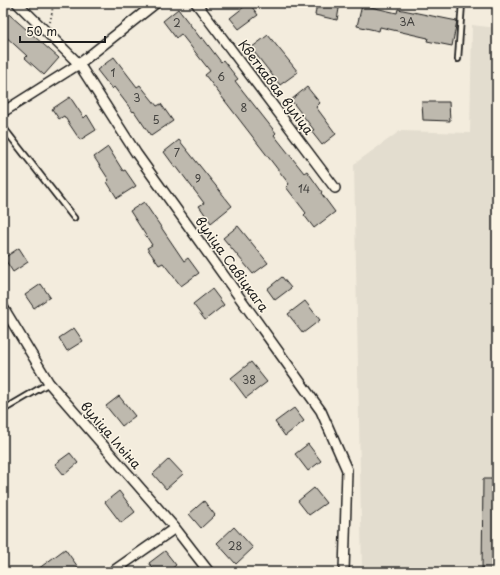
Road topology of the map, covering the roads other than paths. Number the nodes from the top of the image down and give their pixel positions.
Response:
1 (17, 3) edge
2 (156, 3) edge
3 (196, 3) edge
4 (462, 3) edge
5 (458, 59) dead end
6 (78, 64) junction
7 (3, 112) edge
8 (3, 127) edge
9 (335, 188) dead end
10 (74, 218) dead end
11 (3, 307) edge
12 (49, 383) junction
13 (3, 410) edge
14 (175, 528) junction
15 (112, 572) edge
16 (209, 572) edge
17 (344, 572) edge

1 - 6 street, вуліца Савіцкага
2 - 6 street
3 - 9 street, Кветкавая вуліца
4 - 5 lane
6 - 7 street
6 - 17 street, вуліца Савіцкага
8 - 10 lane
11 - 12 street, вуліца Ільіна
12 - 13 lane
12 - 14 street, вуліца Ільіна
14 - 15 street
14 - 16 street, вуліца Ільіна

